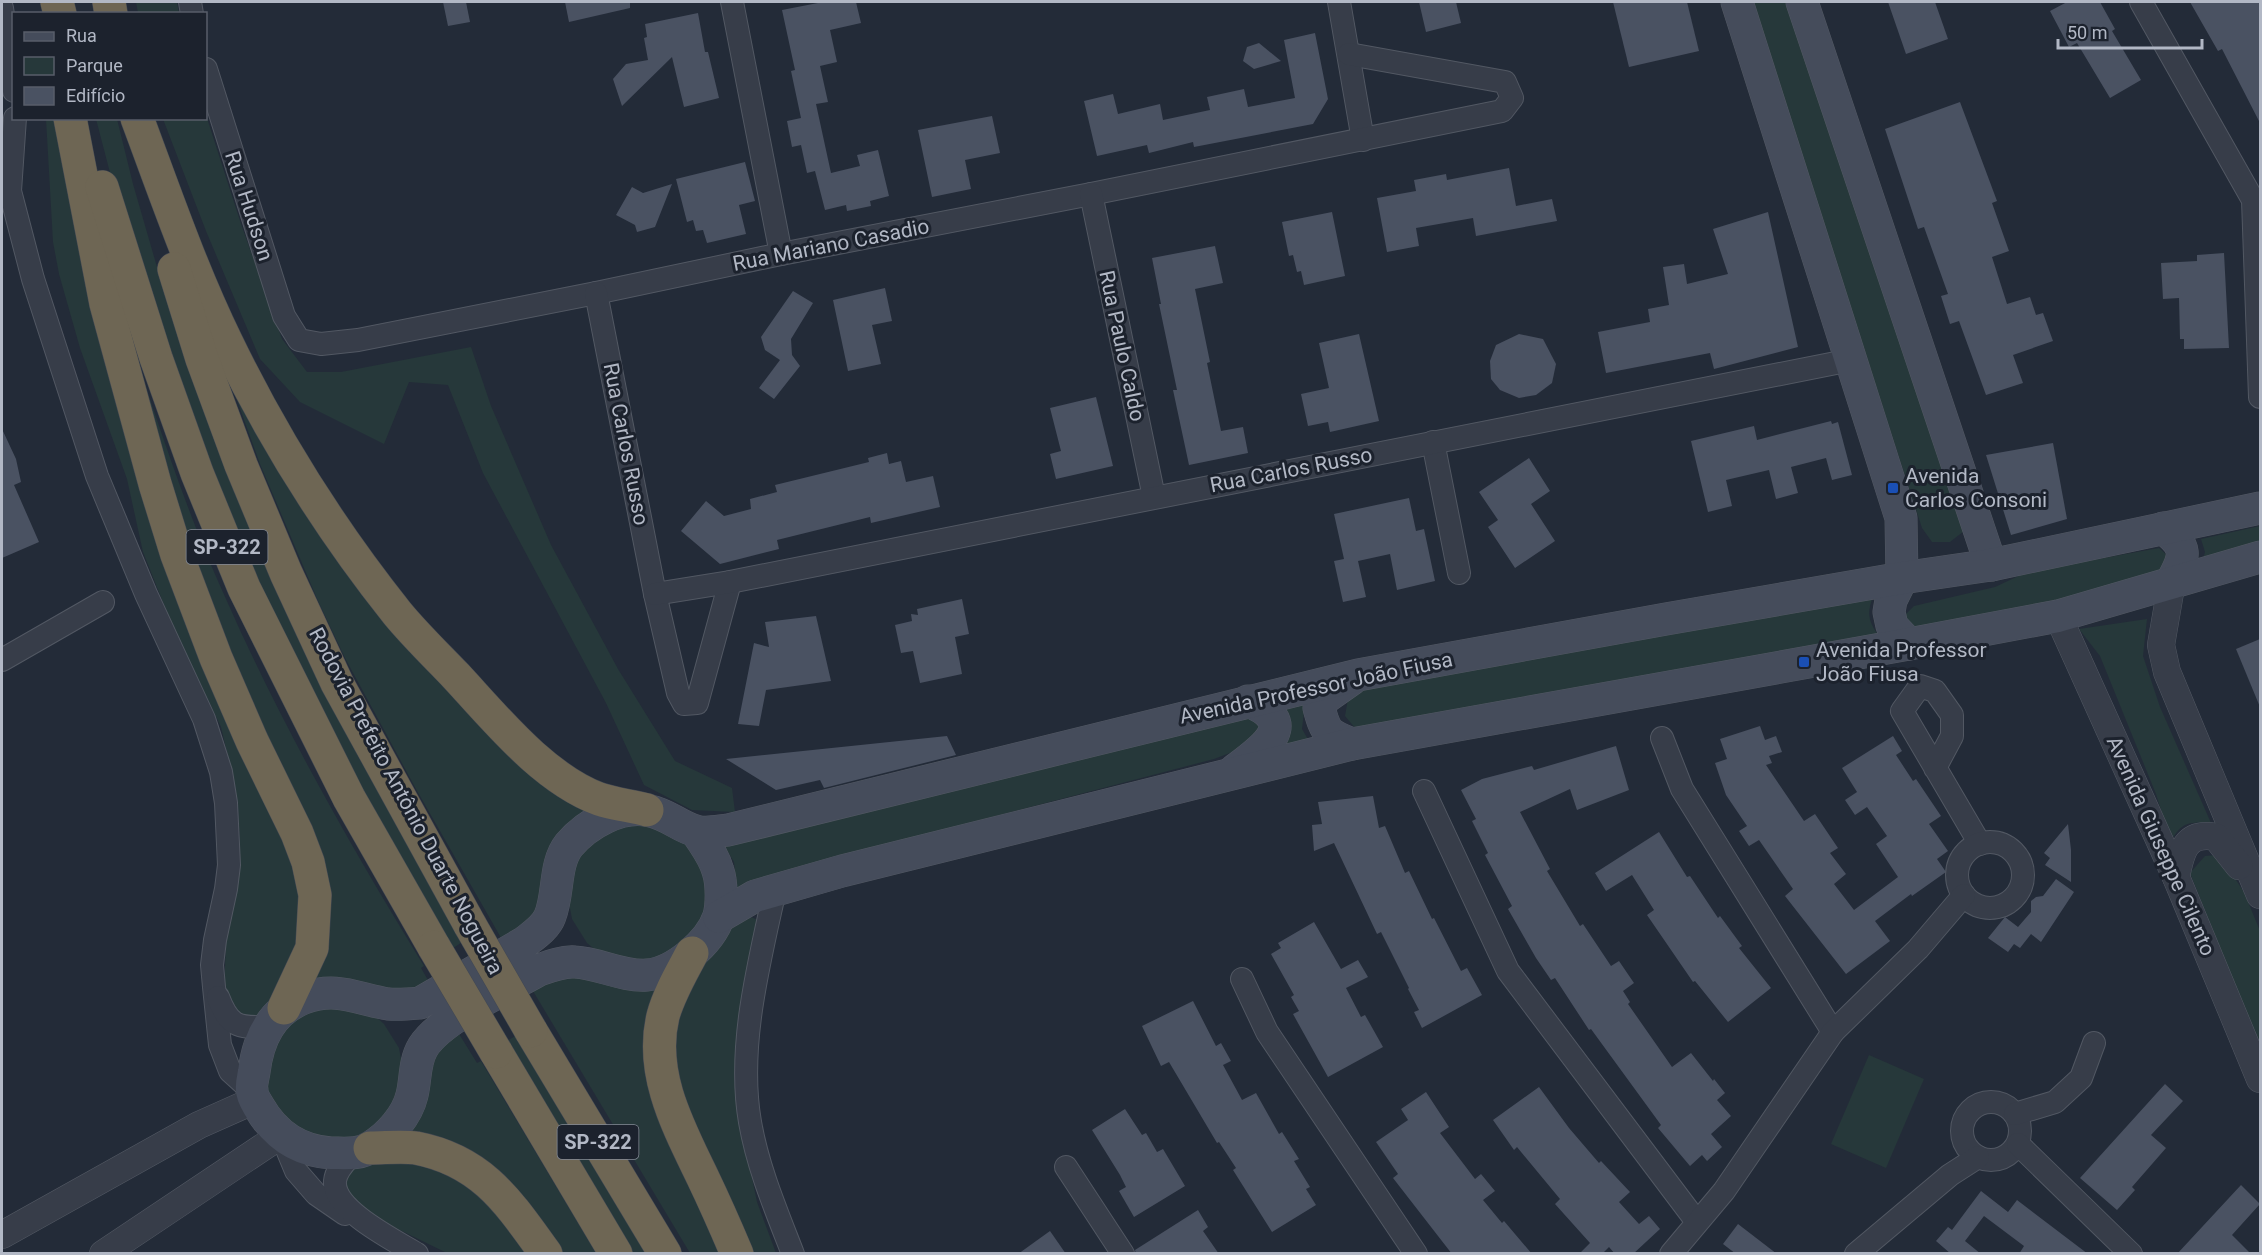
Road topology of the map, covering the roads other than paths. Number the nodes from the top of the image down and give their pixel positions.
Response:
1 (732, 2) edge
2 (1338, 2) edge
3 (1737, 2) edge
4 (1802, 2) edge
5 (2141, 2) edge
6 (2, 8) edge
7 (1349, 54) junction
8 (207, 72) edge
9 (12, 77) edge
10 (15, 120) edge
11 (70, 120) edge
12 (85, 120) edge
13 (135, 120) edge
14 (136, 120) edge
15 (1363, 140) junction
16 (1091, 194) junction
17 (2257, 199) edge
18 (781, 254) junction
19 (596, 293) junction
20 (299, 340) joint
21 (1851, 360) junction
22 (2260, 397) edge
23 (1433, 442) junction
24 (1154, 497) junction
25 (2260, 508) edge
26 (2163, 528) junction
27 (2260, 557) edge
28 (1991, 565) junction
29 (1459, 573) dead end
30 (1902, 578) junction
31 (2172, 581) junction
32 (730, 582) junction
33 (655, 594) junction
34 (103, 602) dead end
35 (2058, 615) junction
36 (1909, 644) junction
37 (2, 660) edge
38 (1358, 675) junction
39 (1248, 701) junction
40 (1662, 738) dead end
41 (1352, 744) junction
42 (1935, 768) dead end
43 (1227, 776) junction
44 (1424, 791) dead end
45 (647, 810) junction
46 (696, 831) junction
47 (1980, 844) junction
48 (2176, 877) junction
49 (775, 890) junction
50 (2260, 895) edge
51 (1964, 896) junction
52 (718, 917) junction
53 (692, 953) junction
54 (1242, 979) dead end
55 (214, 987) junction
56 (276, 1018) junction
57 (1833, 1032) junction
58 (2094, 1043) dead end
59 (2260, 1077) edge
60 (253, 1095) junction
61 (2016, 1114) junction
62 (280, 1136) junction
63 (2018, 1144) junction
64 (361, 1151) junction
65 (1978, 1157) junction
66 (1066, 1167) dead end
67 (1697, 1222) junction
68 (369, 1224) junction
69 (2, 1235) edge
70 (104, 1254) edge
71 (417, 1254) edge
72 (546, 1254) edge
73 (616, 1254) edge
74 (665, 1254) edge
75 (737, 1254) edge
76 (793, 1254) edge
77 (1123, 1254) edge
78 (1416, 1254) edge
79 (1671, 1254) edge
80 (1856, 1254) edge
81 (2131, 1254) edge

1 - 18 street
2 - 7 street
3 - 21 main road
4 - 28 main road
5 - 17 street
6 - 9 street
7 - 15 street
7 - 15 street, Rua Mariano Casadio
8 - 20 street, Rua Hudson
10 - 55 street
11 - 56 highway
12 - 73 highway, Rodovia Prefeito Antônio Duarte Nogueira / SP-322, bridge
13 - 74 highway, Rodovia Prefeito Antônio Duarte Nogueira / SP-322, bridge
14 - 45 highway
15 - 16 street, Rua Mariano Casadio
16 - 18 street, Rua Mariano Casadio
16 - 24 street, Rua Paulo Caldo
17 - 22 street
18 - 19 street, Rua Mariano Casadio
19 - 20 street, Rua Mariano Casadio
19 - 33 street, Rua Carlos Russo
21 - 23 street, Rua Carlos Russo
21 - 30 main road
23 - 24 street, Rua Carlos Russo
23 - 29 street
24 - 32 street, Rua Carlos Russo
25 - 26 main road, Avenida Professor João Fiusa
26 - 28 main road, Avenida Professor João Fiusa
26 - 31 main road
27 - 31 main road, Avenida Professor João Fiusa
28 - 30 main road, Avenida Professor João Fiusa
30 - 36 main road
30 - 38 main road, Avenida Professor João Fiusa
31 - 35 main road, Avenida Professor João Fiusa
31 - 50 street
32 - 33 street, Rua Carlos Russo
32 - 33 street, Rua Carlos Russo
34 - 37 street
35 - 36 main road, Avenida Professor João Fiusa
35 - 48 street, Avenida Giuseppe Cilento
36 - 41 main road, Avenida Professor João Fiusa
38 - 39 main road, Avenida Professor João Fiusa
38 - 41 main road
39 - 43 main road
39 - 46 main road, Avenida Professor João Fiusa
40 - 57 street
41 - 43 main road, Avenida Professor João Fiusa
42 - 47 street
43 - 49 main road, Avenida Professor João Fiusa
44 - 67 street
45 - 46 main road, Avenida Professor João Fiusa
45 - 56 main road, Avenida Professor João Fiusa
46 - 52 main road, Avenida Professor João Fiusa
47 - 51 street
47 - 51 street
48 - 50 street
48 - 59 street, Avenida Giuseppe Cilento
49 - 52 main road, Avenida Professor João Fiusa
49 - 76 street
51 - 57 street
52 - 53 main road, Avenida Professor João Fiusa
53 - 64 main road, Avenida Professor João Fiusa
53 - 75 highway
54 - 78 street
55 - 56 street
55 - 60 street
56 - 60 main road
57 - 67 street
58 - 61 street
60 - 62 main road
60 - 69 street
61 - 63 street
61 - 65 street
62 - 64 main road
62 - 68 street
62 - 70 street
63 - 65 street
63 - 81 street
64 - 68 street
64 - 72 highway
65 - 80 street
66 - 77 street
67 - 79 street
68 - 71 street

